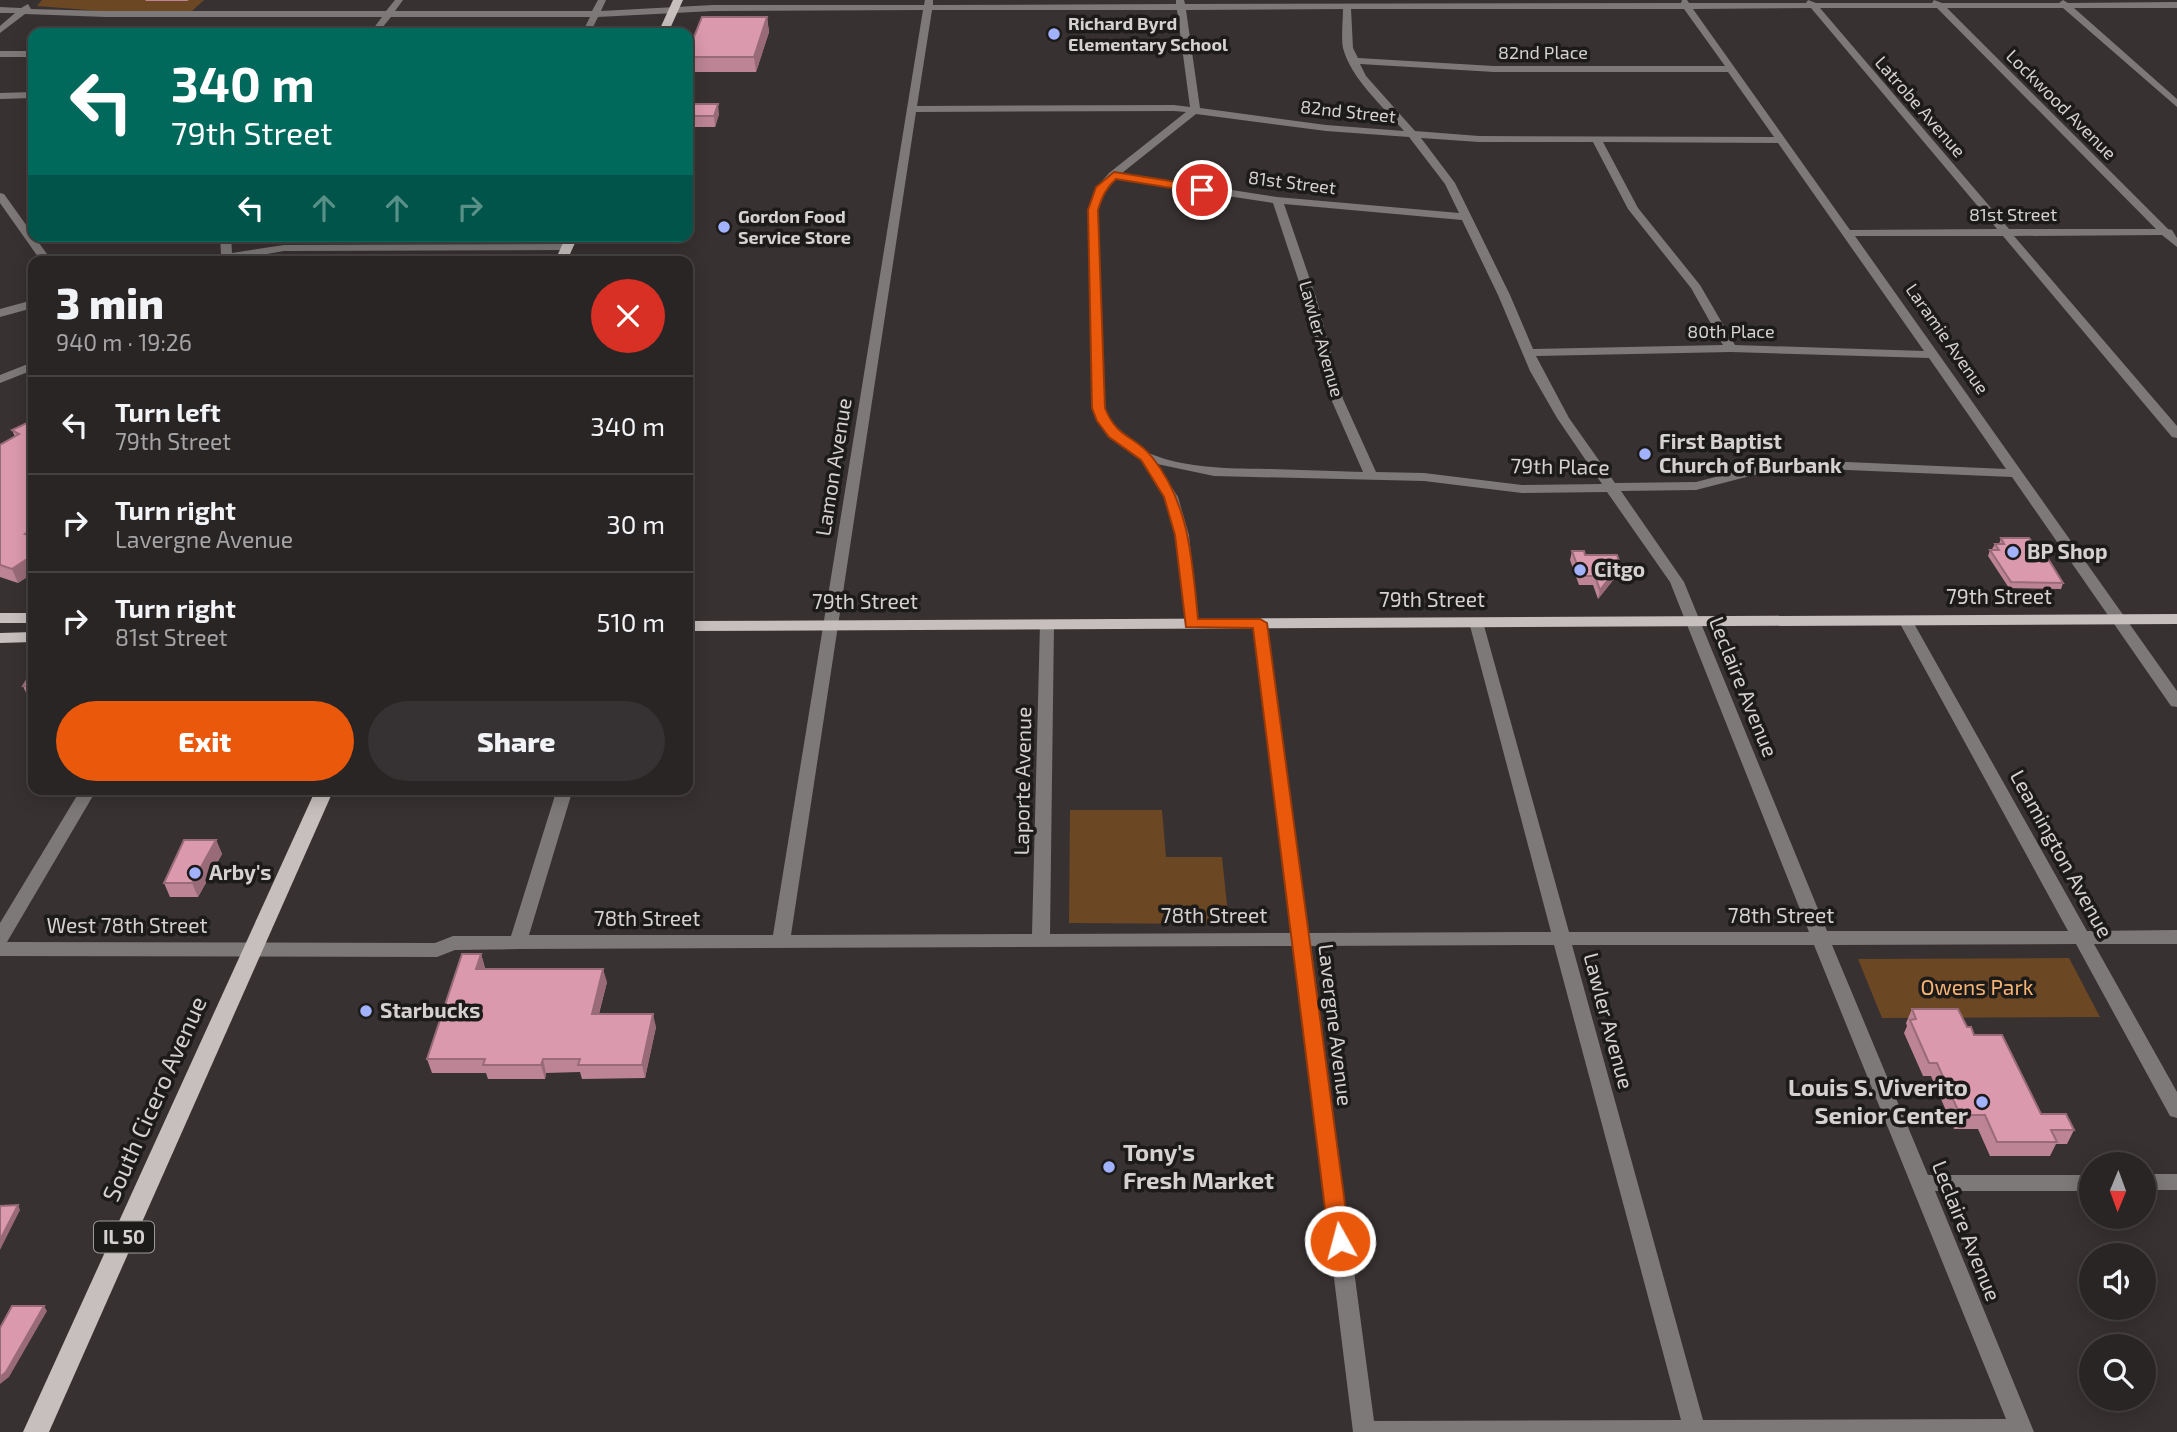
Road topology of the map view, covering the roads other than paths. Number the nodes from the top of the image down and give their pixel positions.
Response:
1 (34, 0) edge
2 (399, 0) edge
3 (602, 0) edge
4 (678, 0) edge
5 (1180, 3) edge
6 (1307, 3) edge
7 (1433, 3) edge
8 (1685, 3) edge
9 (1811, 3) edge
10 (1937, 3) edge
11 (2062, 3) edge
12 (928, 4) edge
13 (1054, 4) edge
14 (2177, 5) edge
15 (1347, 6) junction
16 (25, 9) junction
17 (0, 10) edge
18 (672, 12) junction
19 (388, 14) junction
20 (596, 14) junction
21 (378, 28) edge
22 (589, 28) edge
23 (665, 28) edge
24 (0, 30) edge
25 (0, 54) edge
26 (28, 54) edge
27 (1353, 61) junction
28 (1732, 69) junction
29 (28, 95) edge
30 (0, 96) edge
31 (2177, 104) edge
32 (912, 109) junction
33 (1195, 110) junction
34 (1414, 136) junction
35 (1782, 140) junction
36 (1597, 141) junction
37 (1114, 175) junction
38 (0, 196) edge
39 (1277, 200) junction
40 (1467, 217) junction
41 (28, 231) edge
42 (2171, 232) edge
43 (1849, 233) junction
44 (2007, 233) junction
45 (226, 242) edge
46 (345, 242) edge
47 (569, 242) edge
48 (2177, 244) edge
49 (342, 247) junction
50 (227, 255) junction
51 (224, 256) edge
52 (28, 305) edge
53 (0, 313) edge
54 (1731, 348) junction
55 (1528, 353) junction
56 (1934, 355) junction
57 (28, 368) edge
58 (0, 379) edge
59 (2177, 434) edge
60 (1146, 457) junction
61 (2017, 473) junction
62 (1372, 477) junction
63 (1613, 488) junction
64 (0, 618) edge
65 (28, 618) edge
66 (2177, 619) edge
67 (1905, 620) junction
68 (2119, 620) junction
69 (1691, 621) junction
70 (1476, 622) junction
71 (1260, 623) junction
72 (1047, 624) junction
73 (1191, 624) junction
74 (830, 625) junction
75 (693, 626) edge
76 (28, 637) edge
77 (0, 638) edge
78 (2177, 702) edge
79 (85, 795) edge
80 (322, 795) edge
81 (563, 795) edge
82 (2081, 937) junction
83 (2177, 937) edge
84 (0, 939) edge
85 (1041, 939) junction
86 (1822, 939) junction
87 (1562, 940) junction
88 (781, 941) junction
89 (1301, 941) junction
90 (518, 942) junction
91 (0, 949) edge
92 (253, 949) junction
93 (2177, 1110) edge
94 (2079, 1182) edge
95 (2156, 1182) edge
96 (2177, 1182) edge
97 (1921, 1183) junction
98 (2023, 1431) edge
99 (36, 1432) edge
100 (1364, 1432) edge
101 (1695, 1432) edge

1 - 16 street
2 - 19 street
3 - 20 street
4 - 18 main road
5 - 6 street
5 - 13 street
5 - 33 street
6 - 15 street
7 - 8 street
7 - 15 street
8 - 9 street
8 - 28 street, Laramie Avenue
9 - 10 street
9 - 44 street, Latrobe Avenue
10 - 11 street
10 - 42 street, Lockwood Avenue
11 - 14 street
11 - 31 street
12 - 13 street
12 - 18 street
12 - 32 street, Lamon Avenue
15 - 27 street, Leclaire Avenue
16 - 17 street
16 - 19 street
16 - 24 street
18 - 20 street
18 - 23 main road
19 - 20 street
19 - 21 street
20 - 22 street
25 - 26 street
27 - 28 street, 82nd Place
27 - 34 street, Leclaire Avenue
28 - 35 street, Laramie Avenue
29 - 30 street
32 - 33 street, 82nd Street
32 - 74 street, Lamon Avenue
33 - 34 street, 82nd Street
33 - 37 street
34 - 36 street, 82nd Street
34 - 40 street, Leclaire Avenue
35 - 36 street, 82nd Street
35 - 43 street, Laramie Avenue
36 - 54 street
37 - 39 street, 81st Street
37 - 60 street
38 - 41 street
39 - 40 street, 81st Street
39 - 62 street, Lawler Avenue
40 - 55 street, Leclaire Avenue
42 - 44 street, 81st Street
42 - 48 street, Lockwood Avenue
43 - 44 street, 81st Street
43 - 56 street, Laramie Avenue
44 - 59 street, Latrobe Avenue
45 - 50 street
46 - 49 street
47 - 49 street
49 - 50 street
50 - 51 street
52 - 53 street
54 - 55 street, 80th Place
54 - 56 street, 80th Place
55 - 63 street, Leclaire Avenue
56 - 61 street, Laramie Avenue
57 - 58 street
60 - 62 street, 79th Place
60 - 73 street
61 - 63 street, 79th Place
61 - 68 street, Laramie Avenue
62 - 63 street, 79th Place
63 - 69 street, Leclaire Avenue
64 - 65 main road
66 - 68 main road, 79th Street
67 - 68 main road, 79th Street
67 - 69 main road, 79th Street
67 - 82 street, Leamington Avenue
68 - 78 street, Laramie Avenue
69 - 70 main road, 79th Street
69 - 86 street, Leclaire Avenue
70 - 71 main road, 79th Street
70 - 87 street, Lawler Avenue
71 - 73 main road, 79th Street
71 - 89 street, Lavergne Avenue
72 - 73 main road, 79th Street
72 - 74 main road, 79th Street
72 - 85 street, Laporte Avenue
74 - 75 main road, 79th Street
74 - 88 street, Lamon Avenue
76 - 77 main road
79 - 84 street
80 - 92 main road, South Cicero Avenue / IL 50
81 - 90 street
82 - 83 street, 78th Street
82 - 86 street, 78th Street
82 - 93 street, Leamington Avenue
85 - 88 street, 78th Street
85 - 89 street, 78th Street
86 - 87 street, 78th Street
86 - 97 street, Leclaire Avenue
87 - 89 street, 78th Street
87 - 101 street, Lawler Avenue
88 - 90 street, 78th Street
89 - 100 street, Lavergne Avenue
90 - 92 street, 78th Street
91 - 92 street, West 78th Street
92 - 99 main road, South Cicero Avenue / IL 50
94 - 97 street
95 - 96 street
97 - 98 street, Leclaire Avenue
98 - 101 street
100 - 101 street

